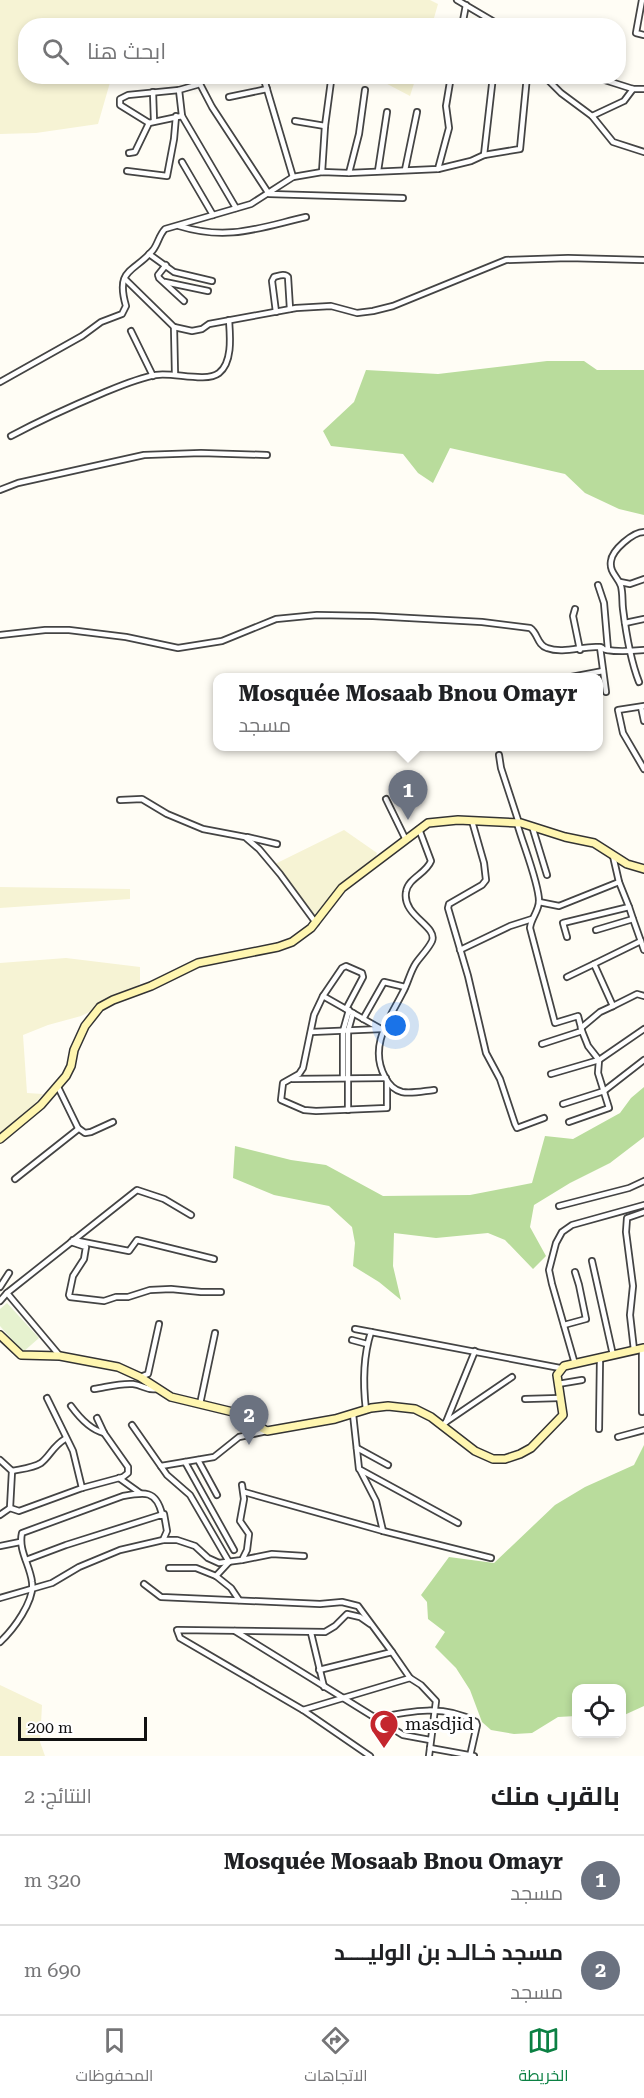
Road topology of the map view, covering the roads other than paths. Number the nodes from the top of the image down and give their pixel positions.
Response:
1 (642, 0) edge
2 (461, 2) edge
3 (462, 18) edge
4 (487, 18) edge
5 (642, 19) edge
6 (644, 35) edge
7 (200, 84) joint
8 (265, 84) edge
9 (332, 84) edge
10 (450, 84) edge
11 (492, 84) edge
12 (526, 84) edge
13 (552, 84) edge
14 (617, 84) edge
15 (267, 89) junction
16 (633, 89) junction
17 (644, 89) edge
18 (179, 90) junction
19 (365, 90) dead end
20 (153, 92) junction
21 (229, 97) dead end
22 (387, 112) dead end
23 (417, 112) dead end
24 (179, 116) junction
25 (592, 116) junction
26 (295, 121) dead end
27 (151, 122) junction
28 (325, 126) junction
29 (644, 152) edge
30 (129, 153) dead end
31 (484, 155) junction
32 (182, 162) dead end
33 (438, 169) junction
34 (405, 170) junction
35 (127, 171) dead end
36 (378, 171) junction
37 (322, 172) junction
38 (349, 173) junction
39 (293, 177) junction
40 (269, 194) junction
41 (403, 198) dead end
42 (236, 207) junction
43 (213, 215) junction
44 (306, 217) dead end
45 (177, 225) junction
46 (149, 254) junction
47 (644, 260) edge
48 (166, 265) junction
49 (125, 279) junction
50 (162, 281) junction
51 (212, 281) dead end
52 (208, 291) dead end
53 (184, 301) dead end
54 (290, 309) junction
55 (276, 312) junction
56 (229, 320) junction
57 (174, 327) junction
58 (131, 331) dead end
59 (176, 374) junction
60 (153, 376) junction
61 (0, 382) edge
62 (11, 436) dead end
63 (267, 455) dead end
64 (0, 490) edge
65 (644, 532) edge
66 (644, 579) edge
67 (620, 582) junction
68 (598, 585) dead end
69 (575, 609) dead end
70 (644, 619) edge
71 (625, 623) junction
72 (0, 635) edge
73 (600, 647) junction
74 (580, 650) junction
75 (608, 650) junction
76 (644, 650) edge
77 (631, 651) junction
78 (603, 671) junction
79 (593, 673) edge
80 (644, 673) edge
81 (636, 674) junction
82 (639, 682) dead end
83 (606, 692) dead end
84 (643, 707) edge
85 (644, 721) edge
86 (499, 755) dead end
87 (644, 769) edge
88 (120, 800) dead end
89 (386, 800) dead end
90 (472, 821) junction
91 (518, 823) junction
92 (532, 826) junction
93 (419, 829) junction
94 (245, 837) junction
95 (405, 838) junction
96 (276, 844) dead end
97 (613, 856) junction
98 (644, 870) edge
99 (547, 875) dead end
100 (619, 882) junction
101 (539, 902) junction
102 (629, 907) junction
103 (532, 919) junction
104 (633, 919) junction
105 (316, 923) junction
106 (596, 930) dead end
107 (567, 937) dead end
108 (641, 942) junction
109 (460, 950) junction
110 (644, 950) edge
111 (594, 964) junction
112 (567, 976) dead end
113 (405, 987) junction
114 (644, 991) edge
115 (638, 994) junction
116 (323, 996) junction
117 (644, 996) edge
118 (613, 1006) junction
119 (349, 1011) junction
120 (363, 1019) junction
121 (382, 1029) junction
122 (582, 1029) junction
123 (644, 1029) edge
124 (346, 1031) junction
125 (311, 1032) junction
126 (542, 1044) dead end
127 (599, 1060) junction
128 (644, 1060) edge
129 (551, 1074) dead end
130 (346, 1078) junction
131 (292, 1079) junction
132 (387, 1080) junction
133 (58, 1087) junction
134 (434, 1090) dead end
135 (604, 1091) junction
136 (563, 1104) dead end
137 (348, 1110) junction
138 (544, 1118) dead end
139 (113, 1122) dead end
140 (569, 1122) dead end
141 (78, 1128) junction
142 (0, 1139) edge
143 (15, 1179) dead end
144 (644, 1181) edge
145 (644, 1205) edge
146 (559, 1206) dead end
147 (644, 1212) edge
148 (190, 1215) dead end
149 (72, 1241) junction
150 (214, 1259) dead end
151 (592, 1261) dead end
152 (575, 1272) dead end
153 (9, 1273) dead end
154 (0, 1287) edge
155 (220, 1292) dead end
156 (7, 1293) junction
157 (0, 1301) edge
158 (159, 1324) dead end
159 (564, 1325) junction
160 (355, 1329) dead end
161 (371, 1332) junction
162 (215, 1333) dead end
163 (0, 1335) edge
164 (352, 1340) dead end
165 (367, 1344) junction
166 (640, 1349) edge
167 (475, 1351) junction
168 (613, 1355) junction
169 (60, 1356) junction
170 (600, 1359) junction
171 (575, 1364) junction
172 (560, 1368) junction
173 (140, 1377) junction
174 (512, 1377) dead end
175 (582, 1380) dead end
176 (557, 1384) junction
177 (94, 1389) dead end
178 (156, 1389) junction
179 (48, 1398) dead end
180 (560, 1398) junction
181 (525, 1399) dead end
182 (200, 1405) junction
183 (71, 1406) dead end
184 (366, 1410) junction
185 (642, 1412) dead end
186 (353, 1414) junction
187 (97, 1418) dead end
188 (444, 1424) junction
189 (132, 1425) dead end
190 (599, 1429) dead end
191 (644, 1430) edge
192 (267, 1431) junction
193 (104, 1433) junction
194 (618, 1437) dead end
195 (65, 1439) junction
196 (357, 1448) junction
197 (0, 1460) edge
198 (198, 1460) junction
199 (185, 1462) junction
200 (388, 1465) dead end
201 (161, 1466) junction
202 (359, 1469) junction
203 (12, 1471) junction
204 (119, 1478) junction
205 (242, 1485) dead end
206 (82, 1488) junction
207 (244, 1492) junction
208 (140, 1493) junction
209 (217, 1495) dead end
210 (10, 1508) junction
211 (162, 1514) junction
212 (0, 1515) edge
213 (458, 1523) dead end
214 (383, 1531) junction
215 (164, 1540) junction
216 (20, 1542) junction
217 (0, 1546) edge
218 (234, 1550) dead end
219 (304, 1556) dead end
220 (491, 1558) dead end
221 (26, 1560) junction
222 (242, 1560) junction
223 (229, 1562) junction
224 (169, 1568) dead end
225 (216, 1576) junction
226 (144, 1584) dead end
227 (32, 1589) junction
228 (0, 1598) edge
229 (239, 1600) junction
230 (370, 1624) junction
231 (232, 1630) junction
232 (311, 1633) junction
233 (0, 1642) edge
234 (392, 1652) junction
235 (319, 1670) junction
236 (410, 1678) junction
237 (324, 1687) junction
238 (341, 1698) junction
239 (303, 1710) junction
240 (434, 1711) junction
241 (377, 1718) junction
242 (430, 1740) junction
243 (430, 1748) junction
244 (370, 1756) edge
245 (429, 1756) edge
246 (472, 1756) edge

1 - 5 street
2 - 3 street
2 - 4 street
5 - 6 street
7 - 18 street
7 - 40 street
8 - 15 street
9 - 28 street
10 - 33 street
11 - 31 street
12 - 31 street
13 - 25 street
14 - 16 street
15 - 21 street
15 - 39 street
16 - 17 street
16 - 25 street
18 - 20 street
18 - 24 street
19 - 38 street
20 - 27 street
20 - 27 street
22 - 36 street
23 - 34 street
24 - 27 street
24 - 35 street
24 - 42 street
25 - 29 street
26 - 28 street
27 - 30 street
28 - 37 street
31 - 33 street
32 - 43 street
33 - 34 street
34 - 36 street
36 - 38 street
37 - 38 street
37 - 39 street
39 - 40 street
40 - 41 street
40 - 42 street
42 - 43 street
43 - 45 street
44 - 45 street
45 - 46 street
46 - 48 street
46 - 49 street
47 - 54 street
48 - 50 street
48 - 51 street
49 - 57 street
49 - 61 street
50 - 52 street
50 - 53 street
54 - 55 street
54 - 55 street
55 - 56 street
56 - 57 street
56 - 59 street
57 - 59 street
58 - 60 street
59 - 60 street
60 - 62 street
63 - 64 street
65 - 67 street
66 - 67 street
67 - 71 street
68 - 75 street
69 - 74 street
70 - 71 street
71 - 77 street
72 - 74 street
73 - 74 street
73 - 75 street
73 - 78 street
75 - 77 street
76 - 77 street
77 - 81 street
78 - 79 street
78 - 83 street
80 - 81 street
81 - 82 street
84 - 85 street
84 - 87 street
86 - 91 street
88 - 94 street
89 - 95 street
90 - 91 street
90 - 93 street
90 - 109 street
91 - 92 street
91 - 101 street
92 - 97 street
92 - 99 street
93 - 95 street
93 - 113 street
94 - 96 street
94 - 105 street
95 - 105 street
97 - 98 street
97 - 100 street
100 - 101 street
100 - 102 street
101 - 103 street
102 - 104 street
102 - 107 street
103 - 109 street
103 - 122 street
104 - 106 street
104 - 108 street
105 - 133 street
108 - 110 street
108 - 111 street
109 - 138 street
111 - 112 street
111 - 118 street
113 - 120 street
113 - 121 street
114 - 115 street
115 - 117 street
115 - 118 street
116 - 119 street
116 - 119 street
116 - 125 street
118 - 122 street
119 - 120 street
119 - 124 street
120 - 121 street
121 - 124 street
121 - 132 street
122 - 126 street
122 - 127 street
123 - 127 street
124 - 125 street
124 - 130 street
125 - 131 street
127 - 129 street
127 - 135 street
128 - 135 street
130 - 131 street
130 - 132 street
130 - 137 street
131 - 137 street
132 - 134 street
132 - 137 street
133 - 141 street
133 - 142 street
135 - 136 street
135 - 140 street
139 - 141 street
141 - 143 street
144 - 146 street
145 - 159 street
147 - 166 street
148 - 149 street
149 - 150 street
149 - 155 street
149 - 156 street
151 - 168 street
152 - 159 street
153 - 154 street
156 - 157 street
156 - 169 street
158 - 173 street
159 - 171 street
160 - 161 street
161 - 165 street
161 - 167 street
162 - 182 street
163 - 169 street
164 - 165 street
165 - 184 street
166 - 168 street
166 - 185 street
167 - 172 street
167 - 188 street
168 - 170 street
169 - 173 street
170 - 171 street
170 - 190 street
171 - 172 street
172 - 176 street
173 - 178 street
174 - 188 street
175 - 176 street
176 - 180 street
177 - 178 street
178 - 182 street
179 - 195 street
180 - 181 street
180 - 188 street
182 - 192 street
183 - 193 street
184 - 186 street
184 - 188 street
186 - 192 street
186 - 196 street
187 - 193 street
189 - 201 street
191 - 194 street
192 - 198 street
193 - 204 street
195 - 203 street
195 - 206 street
196 - 200 street
196 - 202 street
197 - 203 street
198 - 199 street
198 - 209 street
199 - 201 street
199 - 218 street
201 - 223 street
202 - 213 street
202 - 214 street
203 - 210 street
204 - 206 street
204 - 208 street
205 - 207 street
206 - 210 street
207 - 214 street
207 - 222 street
208 - 211 street
208 - 216 street
210 - 212 street
211 - 215 street
211 - 221 street
214 - 220 street
215 - 223 street
215 - 227 street
216 - 217 street
216 - 221 street
219 - 222 street
221 - 227 street
222 - 223 street
223 - 225 street
224 - 225 street
225 - 229 street
226 - 229 street
227 - 228 street
227 - 233 street
229 - 230 street
230 - 232 street
230 - 234 street
231 - 232 street
231 - 237 street
231 - 239 street
232 - 235 street
234 - 235 street
234 - 236 street
235 - 237 street
236 - 238 street
236 - 240 street
237 - 238 street
238 - 239 street
238 - 241 street
239 - 244 street
240 - 241 street
240 - 242 street
240 - 246 street
241 - 242 street
242 - 243 street
243 - 245 street
243 - 246 street

